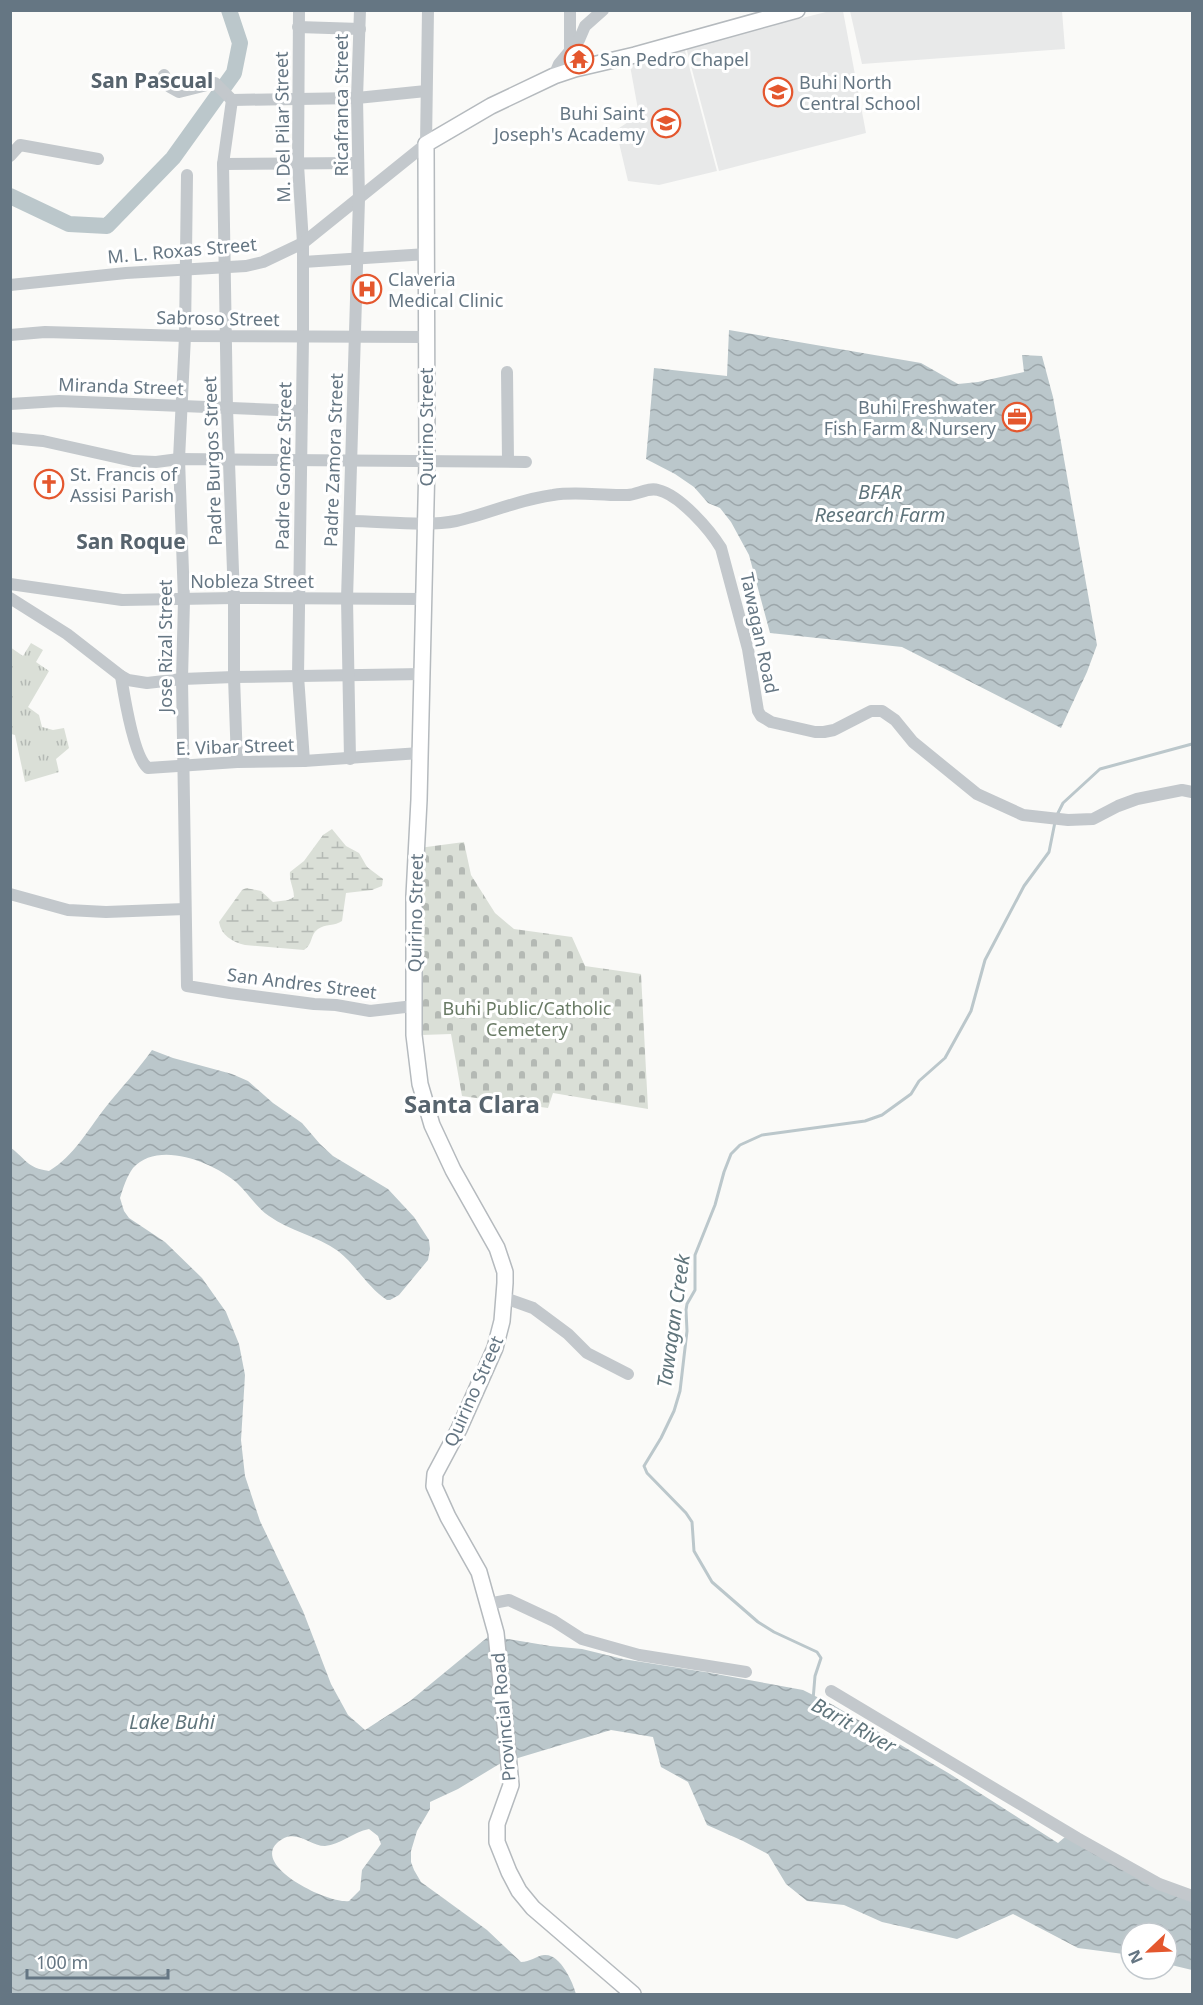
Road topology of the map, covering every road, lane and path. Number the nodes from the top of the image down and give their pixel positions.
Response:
1 (299, 10) edge
2 (360, 10) edge
3 (428, 10) edge
4 (570, 10) edge
5 (603, 10) edge
6 (797, 10) edge
7 (760, 16) edge
8 (298, 27) junction
9 (360, 29) junction
10 (570, 49) junction
11 (164, 75) dead end
12 (555, 76) junction
13 (426, 91) junction
14 (231, 98) junction
15 (357, 98) junction
16 (299, 99) junction
17 (426, 144) junction
18 (10, 156) edge
19 (98, 159) dead end
20 (358, 163) junction
21 (223, 164) junction
22 (298, 165) junction
23 (187, 175) dead end
24 (359, 199) junction
25 (303, 243) junction
26 (427, 254) junction
27 (356, 257) junction
28 (303, 262) junction
29 (225, 267) junction
30 (186, 270) junction
31 (10, 285) edge
32 (10, 335) edge
33 (185, 336) junction
34 (227, 337) junction
35 (303, 337) junction
36 (355, 337) junction
37 (426, 337) junction
38 (507, 372) dead end
39 (10, 404) edge
40 (181, 406) junction
41 (227, 408) junction
42 (302, 411) junction
43 (10, 438) edge
44 (179, 459) junction
45 (351, 460) junction
46 (427, 460) junction
47 (230, 461) junction
48 (303, 461) junction
49 (508, 461) junction
50 (526, 462) dead end
51 (350, 521) junction
52 (425, 522) junction
53 (10, 584) edge
54 (10, 598) edge
55 (234, 598) junction
56 (299, 598) junction
57 (347, 599) junction
58 (424, 599) junction
59 (184, 600) junction
60 (423, 674) junction
61 (348, 675) junction
62 (121, 676) junction
63 (298, 676) junction
64 (234, 677) junction
65 (182, 679) junction
66 (420, 753) junction
67 (350, 759) junction
68 (304, 761) junction
69 (237, 762) junction
70 (184, 766) junction
71 (1192, 792) edge
72 (10, 894) edge
73 (185, 909) junction
74 (187, 986) joint
75 (414, 1006) junction
76 (505, 1298) junction
77 (627, 1374) dead end
78 (488, 1604) junction
79 (496, 1633) joint
80 (746, 1672) dead end
81 (831, 1691) dead end
82 (1192, 1896) edge
83 (633, 1995) edge

1 - 8 street, M. Del Pilar Street
2 - 9 street, Ricafranca Street
3 - 13 street
4 - 10 street
5 - 10 street
6 - 7 main road
7 - 12 main road
8 - 9 street
8 - 16 street, M. Del Pilar Street
9 - 15 street, Ricafranca Street
10 - 12 street
11 - 14 street
12 - 17 main road
13 - 15 street
13 - 17 street
14 - 16 street
14 - 21 street, Padre Burgos Street
15 - 16 street
15 - 20 street, Ricafranca Street
16 - 22 street, M. Del Pilar Street
17 - 24 street, M. L. Roxas Street
17 - 26 main road, Quirino Street
18 - 19 street
20 - 22 street
20 - 24 street, Ricafranca Street
21 - 22 street
21 - 29 street, Padre Burgos Street
22 - 25 street, M. Del Pilar Street
23 - 30 street, Jose Rizal Street
24 - 25 street, M. L. Roxas Street
24 - 27 street, Padre Zamora Street
25 - 28 street, Padre Gomez Street
25 - 29 street, M. L. Roxas Street
26 - 27 street
26 - 37 main road, Quirino Street
27 - 28 street
27 - 36 street, Padre Zamora Street
28 - 35 street, Padre Gomez Street
29 - 30 street, M. L. Roxas Street
29 - 34 street, Padre Burgos Street
30 - 31 street, M. L. Roxas Street
30 - 33 street, Jose Rizal Street
32 - 33 street, Sabroso Street
33 - 34 street, Sabroso Street
33 - 40 street, Jose Rizal Street
34 - 35 street, Sabroso Street
34 - 41 street, Padre Burgos Street
35 - 36 street, Sabroso Street
35 - 42 street, Padre Gomez Street
36 - 37 street, Sabroso Street
36 - 45 street, Padre Zamora Street
37 - 46 main road, Quirino Street
38 - 49 street
39 - 40 street, Miranda Street
40 - 41 street, Miranda Street
40 - 44 street, Jose Rizal Street
41 - 42 street, Miranda Street
41 - 47 street, Padre Burgos Street
42 - 48 street, Padre Gomez Street
43 - 44 street
44 - 47 street
44 - 59 street, Jose Rizal Street
45 - 46 street
45 - 48 street
45 - 51 street, Padre Zamora Street
46 - 49 street
46 - 52 main road, Quirino Street
47 - 48 street
47 - 55 street, Padre Burgos Street
48 - 56 street, Padre Gomez Street
49 - 50 street
51 - 52 street, Tawagan Road
51 - 57 street, Padre Zamora Street
52 - 58 main road, Quirino Street
52 - 71 street, Tawagan Road
53 - 59 street, Nobleza Street
54 - 62 street
55 - 56 street, Nobleza Street
55 - 59 street, Nobleza Street
55 - 64 street, Padre Burgos Street
56 - 57 street, Nobleza Street
56 - 63 street, Padre Gomez Street
57 - 58 street, Nobleza Street
57 - 61 street, Padre Zamora Street
58 - 60 main road, Quirino Street
59 - 65 street, Jose Rizal Street
60 - 61 street
60 - 66 main road, Quirino Street
61 - 63 street
61 - 67 street, Padre Zamora Street
62 - 65 street
62 - 70 street, E. Vibar Street
63 - 64 street
63 - 68 street, Padre Gomez Street
64 - 65 street
64 - 69 street, Padre Burgos Street
65 - 70 street, Jose Rizal Street
66 - 67 street, E. Vibar Street
66 - 75 main road, Quirino Street
67 - 68 street, E. Vibar Street
68 - 69 street, E. Vibar Street
69 - 70 street, E. Vibar Street
70 - 73 street, Jose Rizal Street
72 - 73 street
73 - 74 street, Jose Rizal Street
74 - 75 street, San Andres Street
75 - 76 main road, Quirino Street
76 - 77 street
76 - 78 main road, Quirino Street
78 - 79 main road, Quirino Street
78 - 80 street
79 - 83 main road, Provincial Road
81 - 82 street

